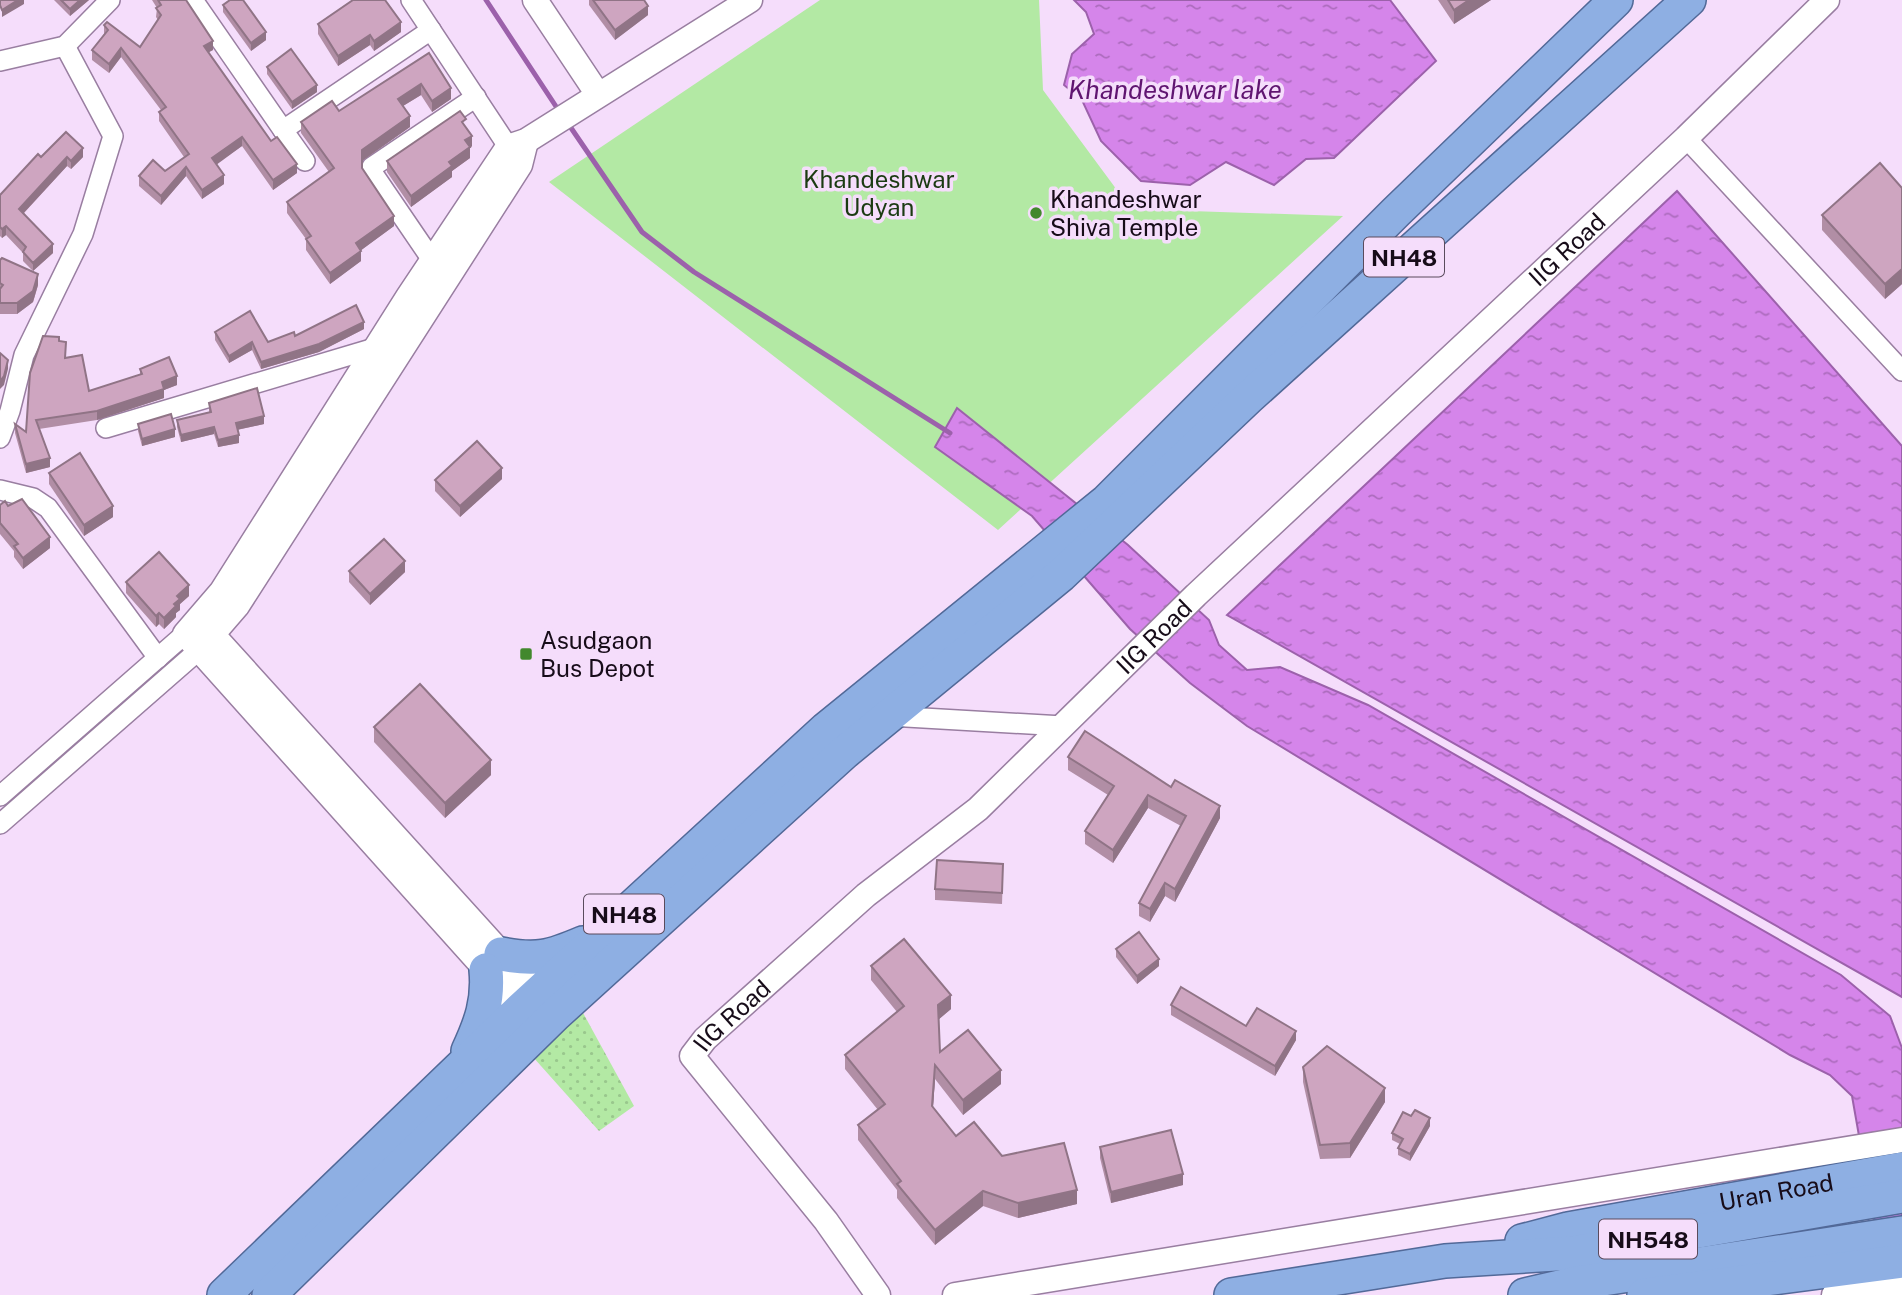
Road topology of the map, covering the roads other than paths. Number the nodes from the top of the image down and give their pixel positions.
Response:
1 (110, 0) edge
2 (193, 0) edge
3 (411, 0) edge
4 (535, 0) edge
5 (750, 0) edge
6 (1616, 0) edge
7 (1689, 0) edge
8 (1827, 0) edge
9 (431, 30) junction
10 (65, 46) junction
11 (0, 61) edge
12 (597, 93) junction
13 (476, 97) junction
14 (283, 130) junction
15 (1686, 138) junction
16 (523, 146) junction
17 (305, 161) dead end
18 (432, 260) junction
19 (409, 337) junction
20 (376, 347) junction
21 (1899, 360) edge
22 (106, 428) dead end
23 (0, 438) edge
24 (0, 490) edge
25 (1115, 509) junction
26 (199, 634) junction
27 (158, 658) junction
28 (880, 705) junction
29 (1063, 726) junction
30 (0, 796) edge
31 (0, 824) edge
32 (601, 935) junction
33 (494, 962) junction
34 (538, 1011) junction
35 (461, 1066) junction
36 (1902, 1140) edge
37 (1902, 1169) edge
38 (1844, 1178) junction
39 (1902, 1196) edge
40 (1902, 1233) edge
41 (1902, 1261) edge
42 (1851, 1274) edge
43 (1902, 1285) edge
44 (223, 1295) edge
45 (270, 1295) edge
46 (878, 1295) edge
47 (956, 1295) edge
48 (1231, 1295) edge
49 (1525, 1295) edge
50 (1644, 1295) edge

1 - 10 street
2 - 14 street
3 - 9 street
4 - 12 street
5 - 12 street
6 - 25 highway, NH48
7 - 25 highway, NH48
8 - 15 street, IIG Road
9 - 13 street
9 - 14 street
10 - 11 street
10 - 23 street
12 - 16 street
13 - 16 street
13 - 18 street
14 - 17 street
15 - 21 street
15 - 29 street, IIG Road
16 - 18 street
16 - 19 street
18 - 20 street
19 - 20 street
19 - 26 street
20 - 22 street
20 - 26 street
24 - 27 street
25 - 28 highway, NH48
26 - 27 street
26 - 31 street
26 - 33 street
27 - 30 street
28 - 29 street
28 - 32 highway, NH48
28 - 34 highway, NH48
29 - 46 street, IIG Road
32 - 33 highway
32 - 34 highway, NH48
33 - 34 street
33 - 35 highway
34 - 35 highway, NH48
34 - 45 highway, NH48
35 - 44 highway, NH48
36 - 38 street
37 - 38 highway, Uran Road / NH548
38 - 39 highway, Uran Road / NH548
38 - 47 street
38 - 48 highway, Uran Road / NH548
40 - 42 highway, NH548
41 - 42 highway, NH548
42 - 43 street
42 - 49 highway, NH548
42 - 50 highway, NH548

